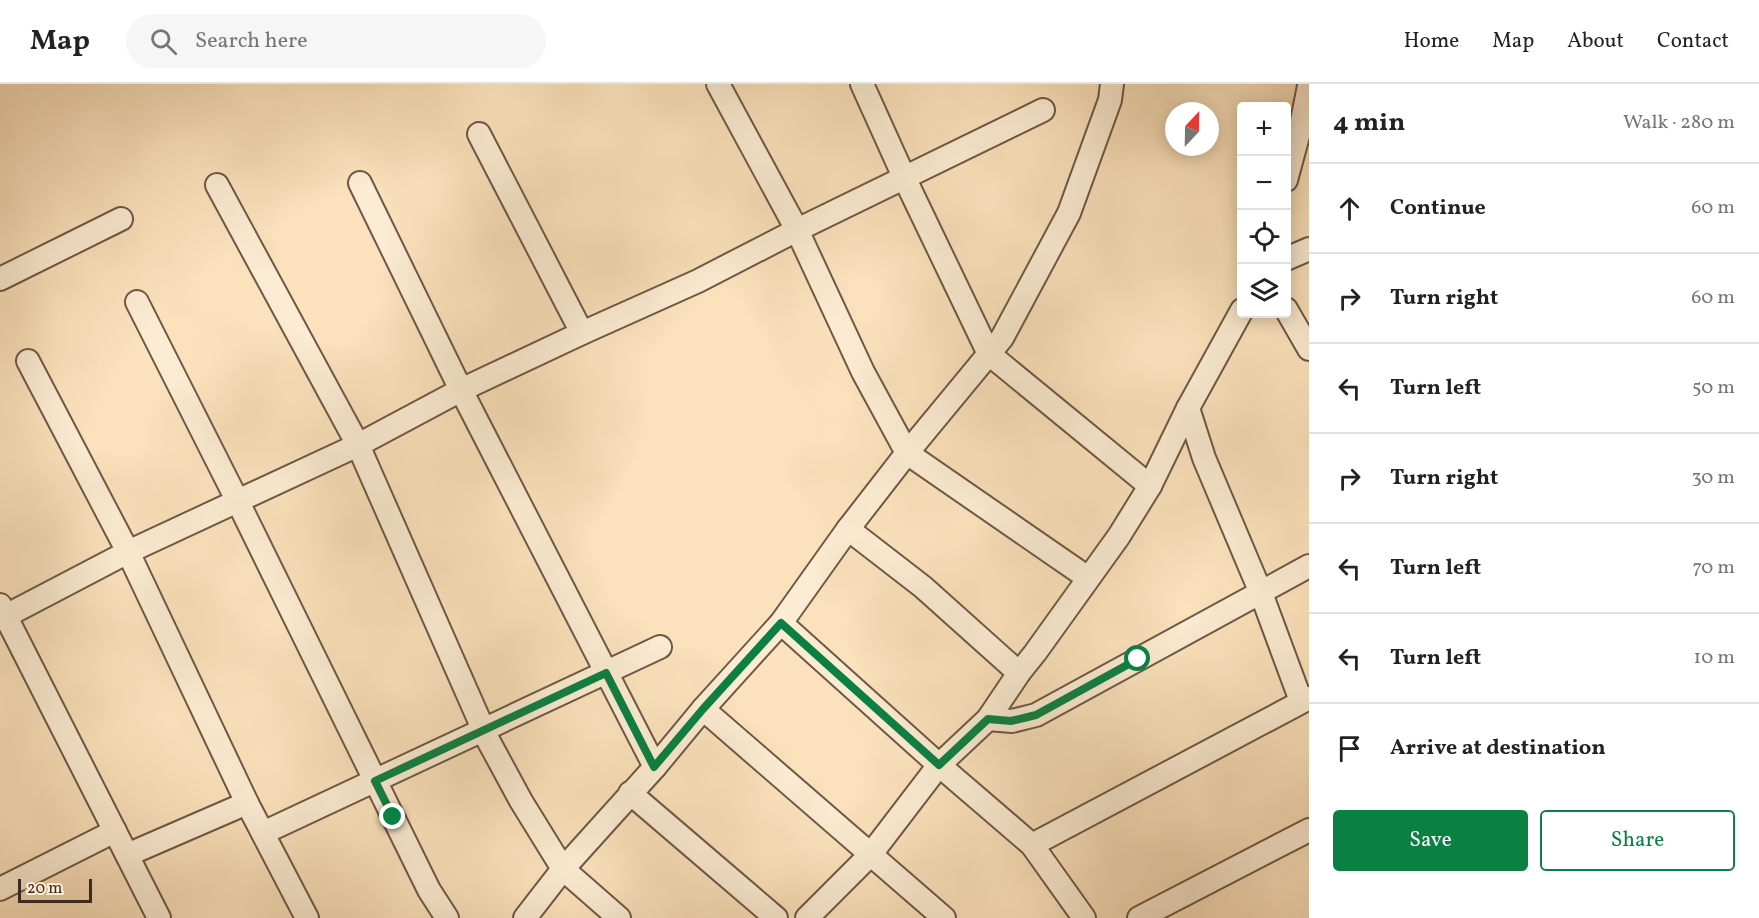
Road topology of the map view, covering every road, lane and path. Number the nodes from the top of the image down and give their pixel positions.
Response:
1 (718, 84) edge
2 (862, 84) edge
3 (1112, 84) edge
4 (1309, 86) edge
5 (1043, 110) dead end
6 (479, 134) dead end
7 (1291, 164) edge
8 (904, 177) junction
9 (360, 183) dead end
10 (217, 184) dead end
11 (121, 219) dead end
12 (797, 230) junction
13 (1309, 249) edge
14 (1291, 257) edge
15 (0, 279) edge
16 (137, 303) dead end
17 (1291, 316) edge
18 (1238, 318) edge
19 (582, 333) junction
20 (1309, 348) edge
21 (989, 354) junction
22 (28, 361) dead end
23 (461, 390) junction
24 (1188, 408) junction
25 (358, 446) junction
26 (907, 453) junction
27 (1150, 486) junction
28 (238, 502) junction
29 (848, 529) junction
30 (128, 552) junction
31 (1309, 566) edge
32 (1088, 578) junction
33 (1261, 593) junction
34 (2, 613) edge
35 (781, 623) junction
36 (660, 646) dead end
37 (606, 673) junction
38 (1019, 673) junction
39 (1305, 700) edge
40 (703, 709) junction
41 (988, 719) junction
42 (484, 730) junction
43 (939, 765) junction
44 (654, 767) junction
45 (375, 781) junction
46 (630, 793) junction
47 (248, 803) junction
48 (1309, 830) edge
49 (115, 831) junction
50 (263, 833) junction
51 (1032, 845) junction
52 (871, 854) junction
53 (127, 855) junction
54 (563, 869) junction
55 (0, 889) edge
56 (159, 918) edge
57 (307, 918) edge
58 (447, 918) edge
59 (525, 918) edge
60 (619, 918) edge
61 (776, 918) edge
62 (807, 918) edge
63 (945, 918) edge
64 (1084, 918) edge
65 (1139, 918) edge

1 - 12 street
2 - 8 street
3 - 21 street
4 - 7 street
5 - 8 street
6 - 19 street
8 - 12 street
8 - 21 street
9 - 23 street
10 - 25 street
11 - 15 street
12 - 19 street
12 - 26 street
13 - 14 street
16 - 28 street
17 - 20 street
18 - 24 street
19 - 23 street
21 - 26 street
21 - 27 street
22 - 30 street
23 - 25 street
23 - 37 street
24 - 27 street
24 - 33 street
25 - 28 street
25 - 42 street
26 - 29 street
26 - 32 street
27 - 32 street
28 - 30 street
28 - 45 street
29 - 35 street
29 - 38 street
30 - 34 street
30 - 47 street
31 - 33 street
32 - 38 street
33 - 39 street
33 - 41 street
34 - 49 street
35 - 40 street
35 - 43 street
36 - 37 street
37 - 42 street
37 - 44 street
38 - 41 street
39 - 51 street
40 - 44 street
40 - 52 street
41 - 43 street
42 - 45 street
42 - 54 street
43 - 51 street
43 - 52 street
44 - 46 street
45 - 50 street
45 - 58 street
46 - 54 street
46 - 61 street
47 - 50 street
47 - 53 street
48 - 65 street
49 - 53 street
49 - 55 street
50 - 57 street
51 - 64 street
52 - 62 street
52 - 63 street
53 - 56 street
54 - 59 street
54 - 60 street

